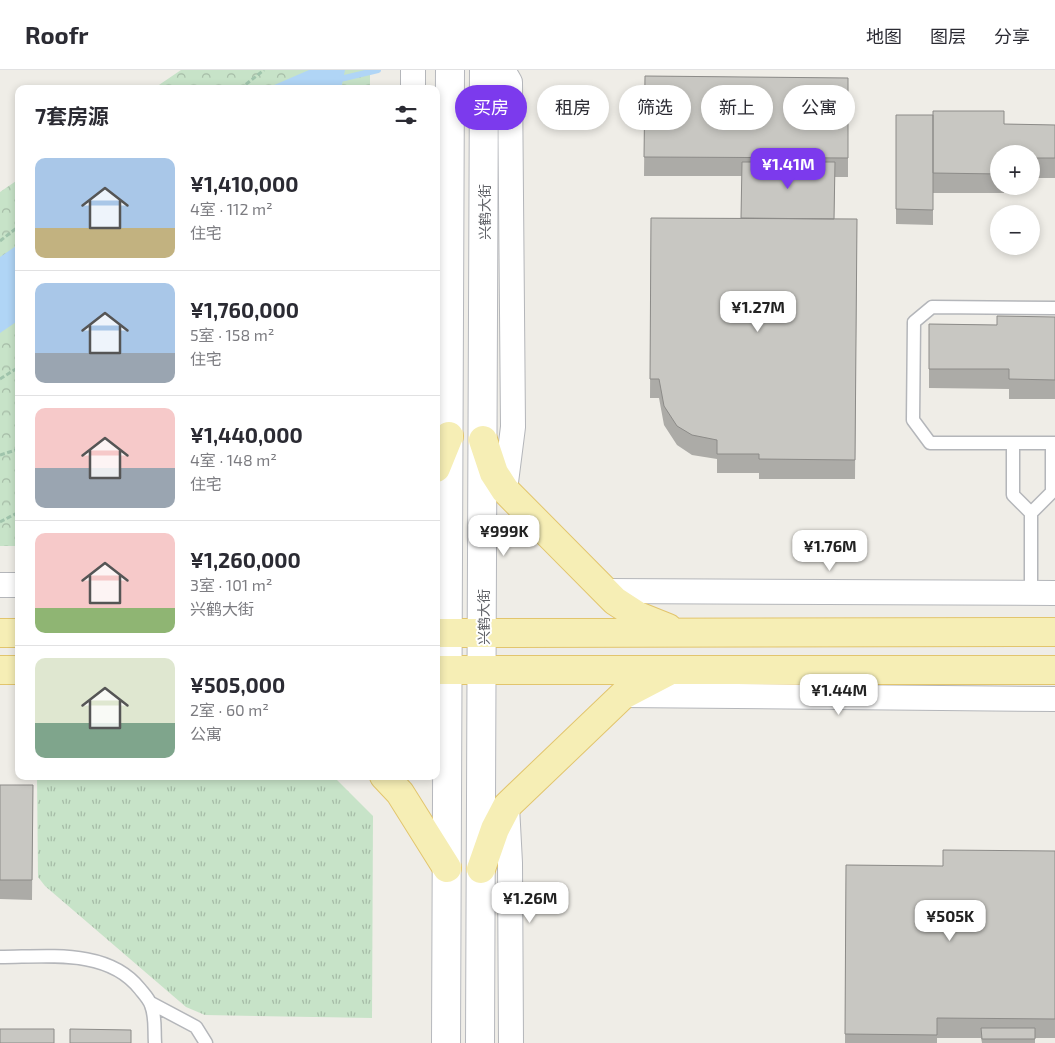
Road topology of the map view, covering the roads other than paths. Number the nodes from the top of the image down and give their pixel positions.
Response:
1 (413, 70) edge
2 (450, 70) edge
3 (484, 70) edge
4 (503, 70) edge
5 (413, 85) edge
6 (1055, 308) edge
7 (449, 436) junction
8 (484, 440) junction
9 (1013, 443) junction
10 (1054, 443) edge
11 (440, 458) edge
12 (504, 490) junction
13 (1031, 513) junction
14 (0, 585) edge
15 (15, 585) edge
16 (604, 591) junction
17 (1031, 592) junction
18 (1055, 592) edge
19 (1055, 632) edge
20 (0, 633) edge
21 (15, 633) edge
22 (442, 633) edge
23 (483, 633) junction
24 (682, 633) junction
25 (0, 670) edge
26 (15, 670) edge
27 (442, 670) edge
28 (482, 670) junction
29 (671, 670) junction
30 (1055, 670) edge
31 (623, 695) junction
32 (1055, 699) edge
33 (388, 780) edge
34 (507, 806) junction
35 (447, 868) junction
36 (481, 869) junction
37 (0, 957) edge
38 (151, 1003) junction
39 (155, 1043) edge
40 (206, 1043) edge
41 (446, 1043) edge
42 (480, 1043) edge
43 (511, 1043) edge

1 - 5 street
2 - 7 main road
3 - 8 main road, 兴鹤大街
4 - 12 street
6 - 9 lane
7 - 11 main road
7 - 22 main road
8 - 12 main road
8 - 23 main road, 兴鹤大街
9 - 10 lane
9 - 13 lane
10 - 13 lane
12 - 16 main road
13 - 17 lane
14 - 15 street
16 - 17 street
16 - 24 main road
17 - 18 street
19 - 24 main road
20 - 21 main road
22 - 23 main road
22 - 27 main road
23 - 24 main road
23 - 28 main road, 兴鹤大街
25 - 26 main road
27 - 28 main road
27 - 35 main road
28 - 29 main road
28 - 36 main road, 兴鹤大街
29 - 30 main road
29 - 31 main road
31 - 32 street
31 - 34 main road
33 - 35 main road
34 - 36 main road
34 - 43 street
35 - 41 main road
36 - 42 main road, 兴鹤大街
37 - 38 lane
38 - 39 lane
38 - 40 lane

